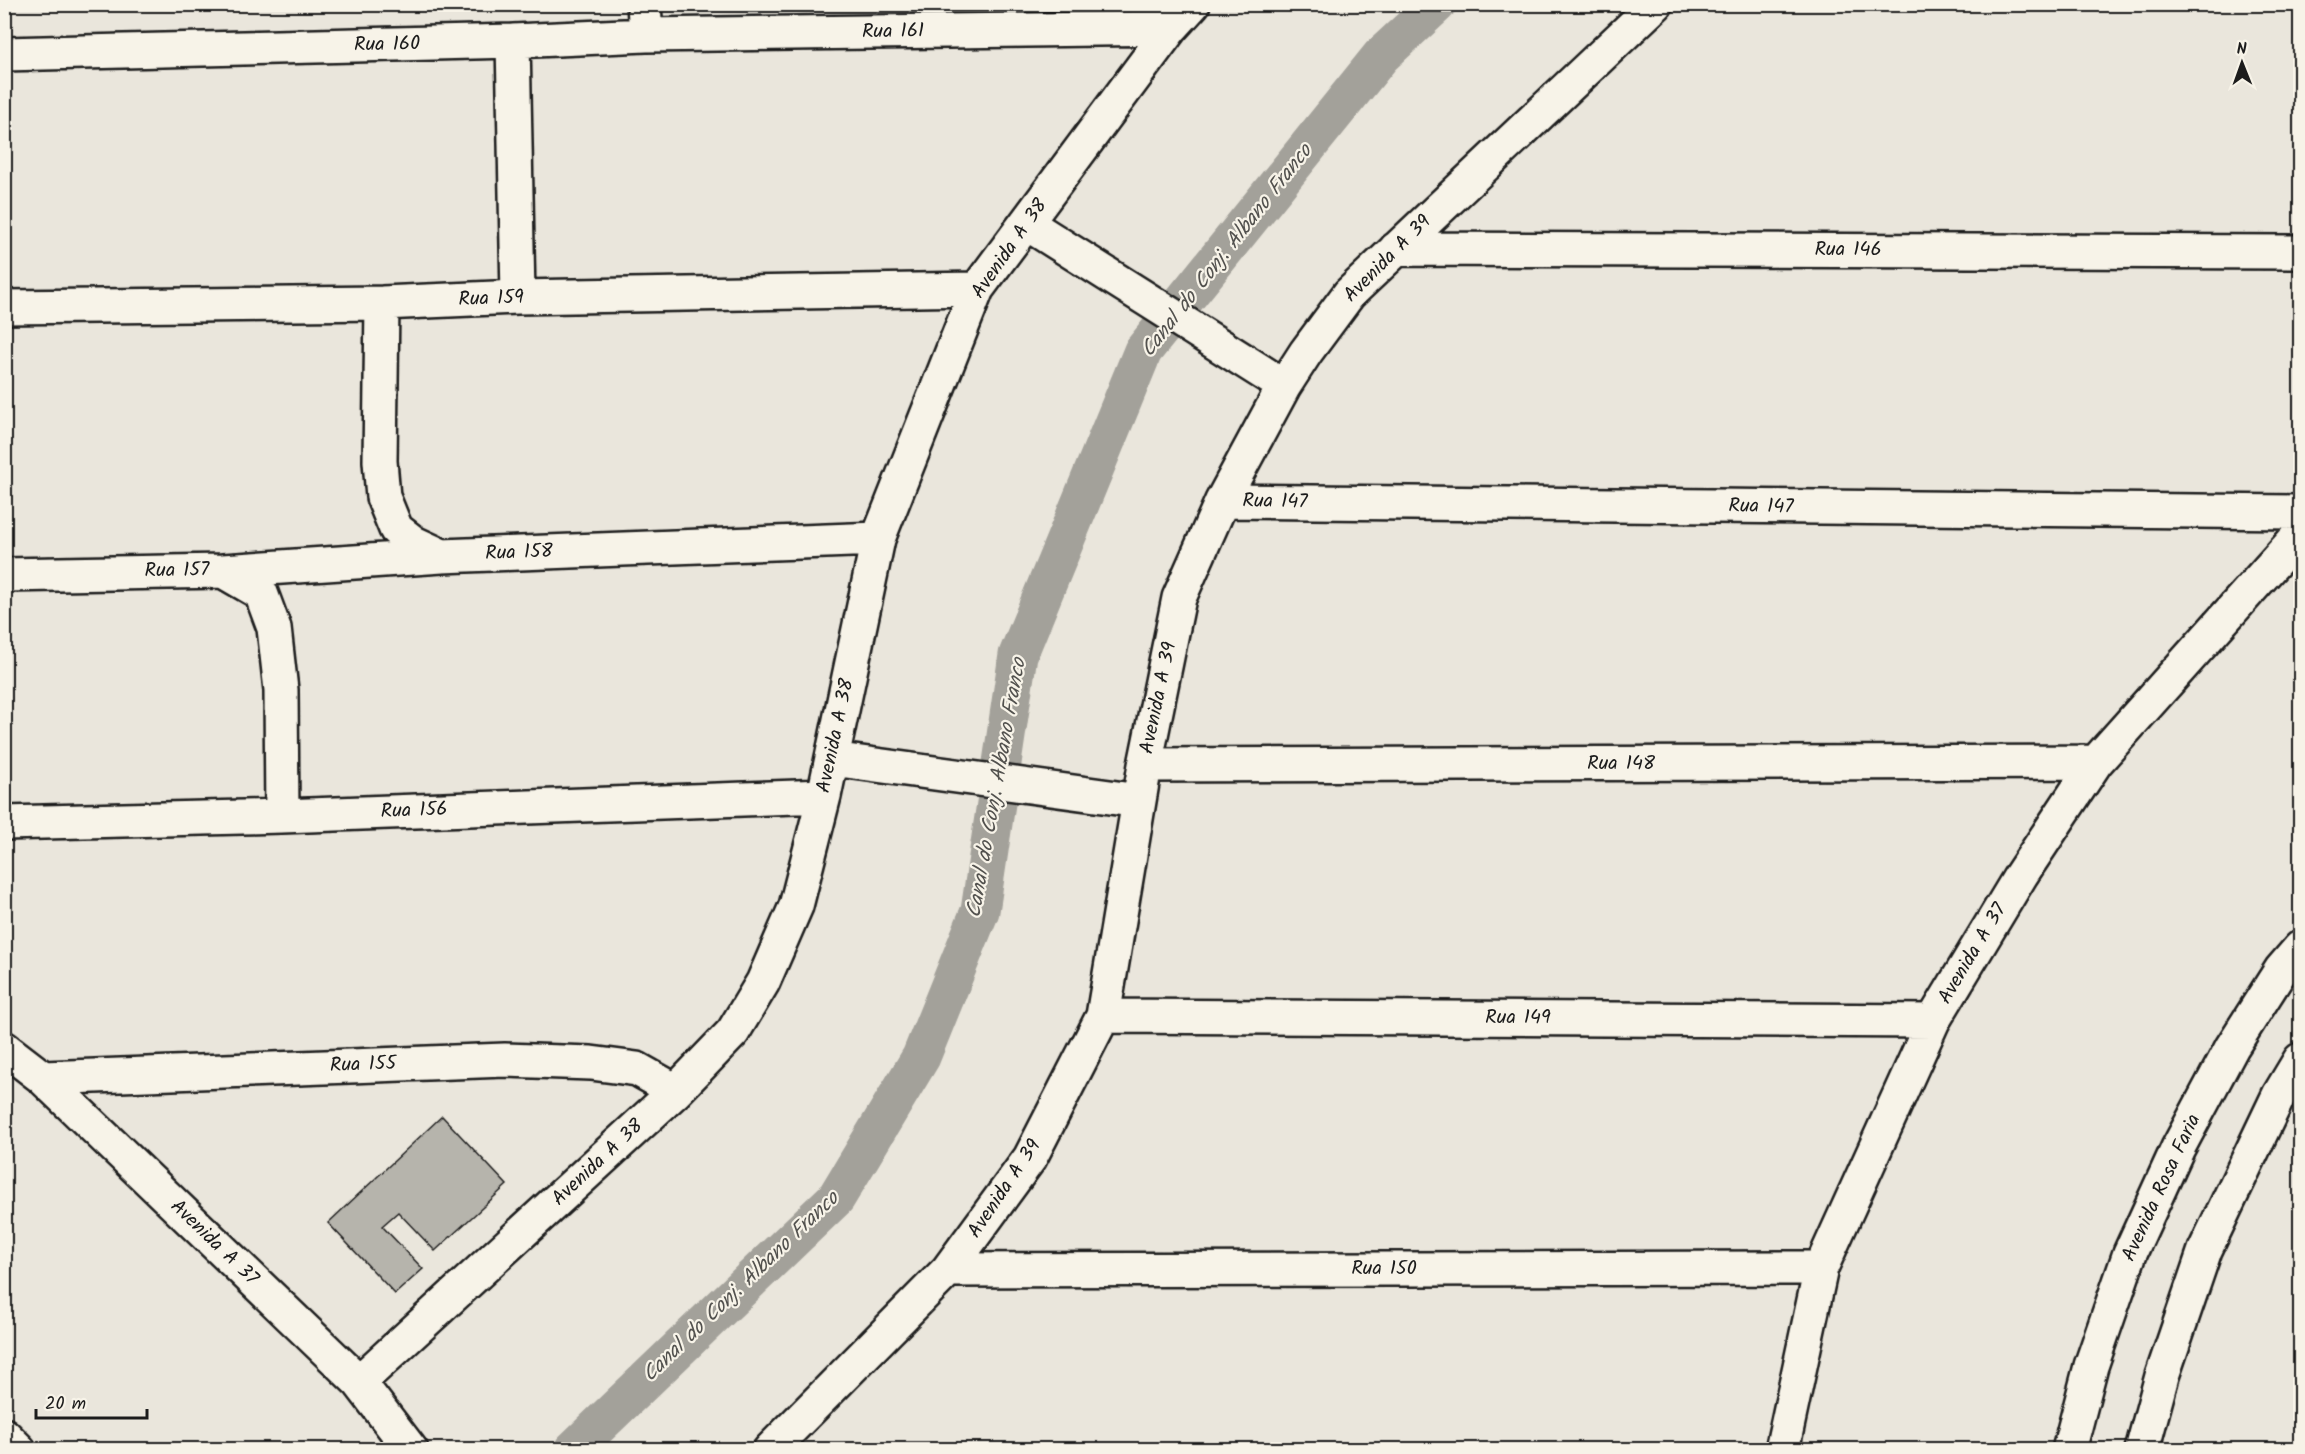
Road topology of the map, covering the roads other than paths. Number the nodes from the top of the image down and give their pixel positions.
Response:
1 (1193, 4) edge
2 (1656, 4) edge
3 (645, 20) edge
4 (1171, 28) junction
5 (513, 41) junction
6 (4, 54) edge
7 (1026, 223) junction
8 (1396, 249) junction
9 (2301, 252) edge
10 (977, 289) junction
11 (518, 297) junction
12 (382, 303) junction
13 (4, 307) edge
14 (1284, 386) junction
15 (1222, 501) junction
16 (2301, 512) edge
17 (2301, 534) edge
18 (878, 539) junction
19 (442, 556) junction
20 (223, 571) junction
21 (4, 575) edge
22 (832, 759) junction
23 (2096, 762) junction
24 (1145, 765) junction
25 (824, 796) junction
26 (1139, 801) junction
27 (282, 816) junction
28 (4, 823) edge
29 (2301, 948) edge
30 (1103, 1016) junction
31 (1933, 1021) junction
32 (4, 1048) edge
33 (2301, 1060) edge
34 (43, 1078) junction
35 (676, 1091) junction
36 (1821, 1268) junction
37 (948, 1270) junction
38 (359, 1382) junction
39 (4, 1435) edge
40 (18, 1449) edge
41 (411, 1449) edge
42 (770, 1449) edge
43 (1782, 1449) edge
44 (2068, 1449) edge
45 (2142, 1449) edge

1 - 4 street, Avenida A 38
2 - 8 street, Avenida A 39
3 - 4 street, Rua 161
3 - 5 street, Rua 161
4 - 7 street, Avenida A 38
5 - 6 street, Rua 160
5 - 11 street
7 - 10 street, Avenida A 38
7 - 14 street
8 - 9 street, Rua 146
8 - 14 street, Avenida A 39
10 - 11 street, Rua 159
10 - 18 street, Avenida A 38
11 - 12 street, Rua 159
12 - 13 street, Rua 159
12 - 19 street, Rua 158
14 - 15 street, Avenida A 39
15 - 16 street, Rua 147
15 - 24 street, Avenida A 39
17 - 23 street, Avenida A 37
18 - 19 street, Rua 158
18 - 22 street, Avenida A 38
19 - 20 street
20 - 21 street, Rua 157
20 - 27 street, Rua 157
22 - 25 street, Avenida A 38
22 - 26 street
23 - 24 street, Rua 148
23 - 31 street, Avenida A 37
24 - 26 street, Avenida A 39
25 - 27 street, Rua 156
25 - 35 street, Avenida A 38
26 - 30 street, Avenida A 39
27 - 28 street, Rua 156
29 - 44 street, Avenida Rosa Faria
30 - 31 street, Rua 149
30 - 37 street, Avenida A 39
31 - 36 street, Avenida A 37
32 - 34 street, Avenida A 37
33 - 45 street
34 - 35 street, Rua 155
34 - 38 street, Avenida A 37
35 - 38 street, Avenida A 38
36 - 37 street, Rua 150
36 - 43 street, Avenida A 37
37 - 42 street, Avenida A 39
38 - 41 street, Avenida A 37
39 - 40 street

